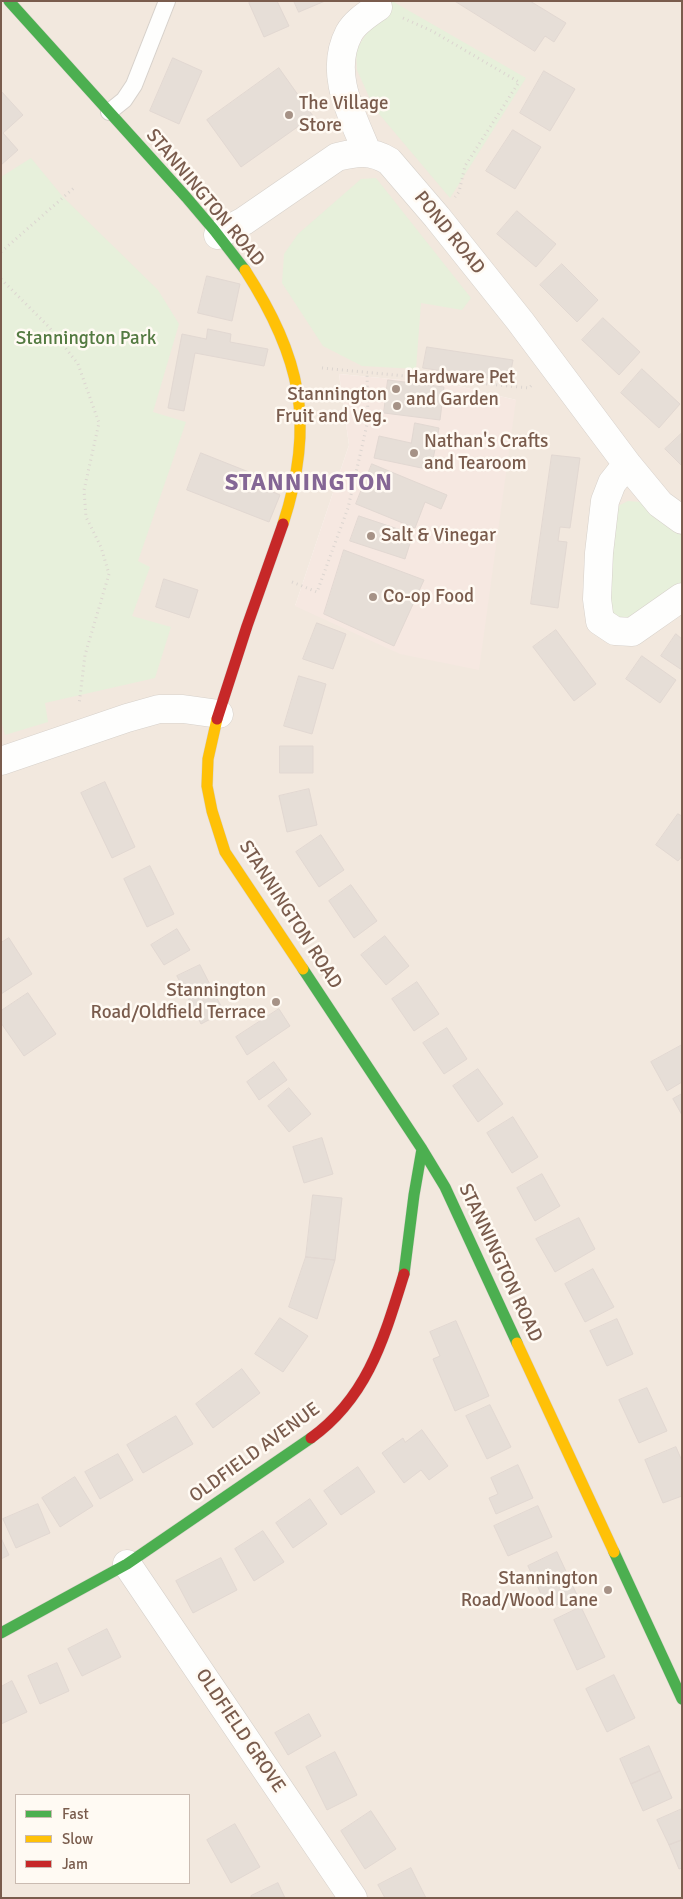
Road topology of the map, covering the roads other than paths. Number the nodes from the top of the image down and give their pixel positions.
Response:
1 (8, 1) edge
2 (166, 1) edge
3 (378, 7) road end
4 (109, 112) junction
5 (367, 152) junction
6 (218, 235) junction
7 (627, 464) junction
8 (682, 520) edge
9 (682, 597) edge
10 (219, 714) junction
11 (1, 761) edge
12 (422, 1149) junction
13 (127, 1564) junction
14 (1, 1633) edge
15 (682, 1699) edge
16 (352, 1898) edge

1 - 4 main road, STANNINGTON ROAD
2 - 4 lane
3 - 5 street
4 - 6 main road, STANNINGTON ROAD
5 - 6 street
5 - 7 street, POND ROAD
6 - 10 main road, STANNINGTON ROAD
7 - 8 street, POND ROAD
7 - 9 street
10 - 11 street
10 - 12 main road, STANNINGTON ROAD
12 - 13 main road, OLDFIELD AVENUE
12 - 15 main road, STANNINGTON ROAD
13 - 14 main road, OLDFIELD AVENUE
13 - 16 street, OLDFIELD GROVE

